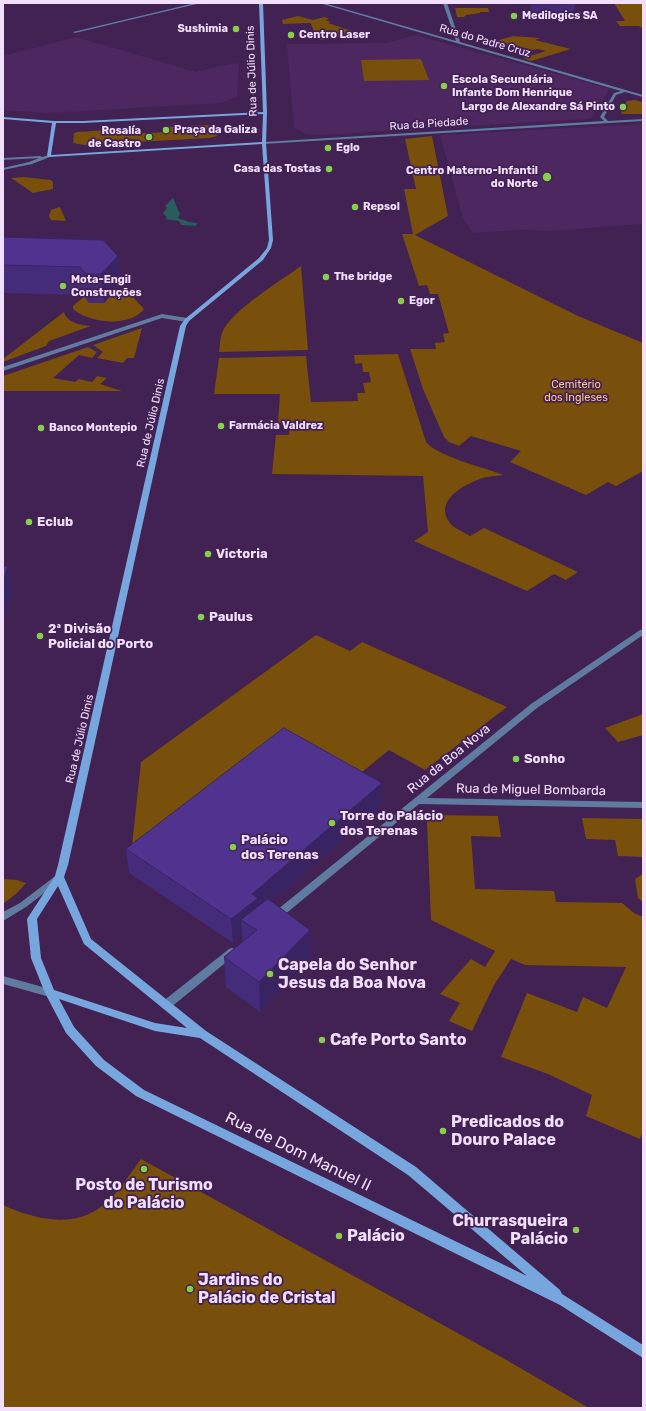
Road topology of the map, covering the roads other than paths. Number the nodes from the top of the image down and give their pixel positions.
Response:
1 (199, 3) edge
2 (261, 3) edge
3 (321, 3) edge
4 (445, 3) edge
5 (75, 32) dead end
6 (458, 42) junction
7 (624, 91) junction
8 (643, 96) edge
9 (265, 113) junction
10 (3, 118) edge
11 (643, 120) edge
12 (54, 122) junction
13 (607, 122) junction
14 (264, 143) junction
15 (49, 156) junction
16 (3, 159) edge
17 (3, 169) edge
18 (187, 320) junction
19 (3, 369) edge
20 (643, 632) edge
21 (418, 802) junction
22 (643, 805) edge
23 (59, 877) junction
24 (3, 917) edge
25 (270, 921) edge
26 (240, 946) edge
27 (3, 980) edge
28 (50, 993) junction
29 (166, 1005) junction
30 (202, 1034) junction
31 (564, 1301) junction
32 (643, 1352) edge

1 - 5 street
2 - 9 main road, Rua de Júlio Dinis
3 - 6 street, Rua do Padre Cruz
4 - 6 street
6 - 7 street, Rua do Padre Cruz
7 - 8 street, Rua do Padre Cruz
7 - 13 street
9 - 12 main road
9 - 14 main road, Rua de Júlio Dinis
10 - 12 main road
11 - 13 street, Rua da Piedade
12 - 15 main road
13 - 14 street, Rua da Piedade
14 - 15 main road
14 - 18 main road, Rua de Júlio Dinis
15 - 16 street
15 - 17 street
18 - 19 street
18 - 23 main road, Rua de Júlio Dinis
20 - 21 street, Rua da Boa Nova
21 - 22 street, Rua de Miguel Bombarda
21 - 25 street, Rua da Boa Nova
23 - 24 street
23 - 28 main road, Rua de Dom Manuel II
23 - 29 main road, Rua de Dom Manuel II
26 - 29 street
27 - 28 street, Rua de Dom Manuel II
28 - 30 main road, Rua de Dom Manuel II
28 - 31 main road, Rua de Dom Manuel II
29 - 30 main road, Rua de Dom Manuel II
30 - 31 main road, Rua de Dom Manuel II
31 - 32 main road, Rua de Dom Manuel II

